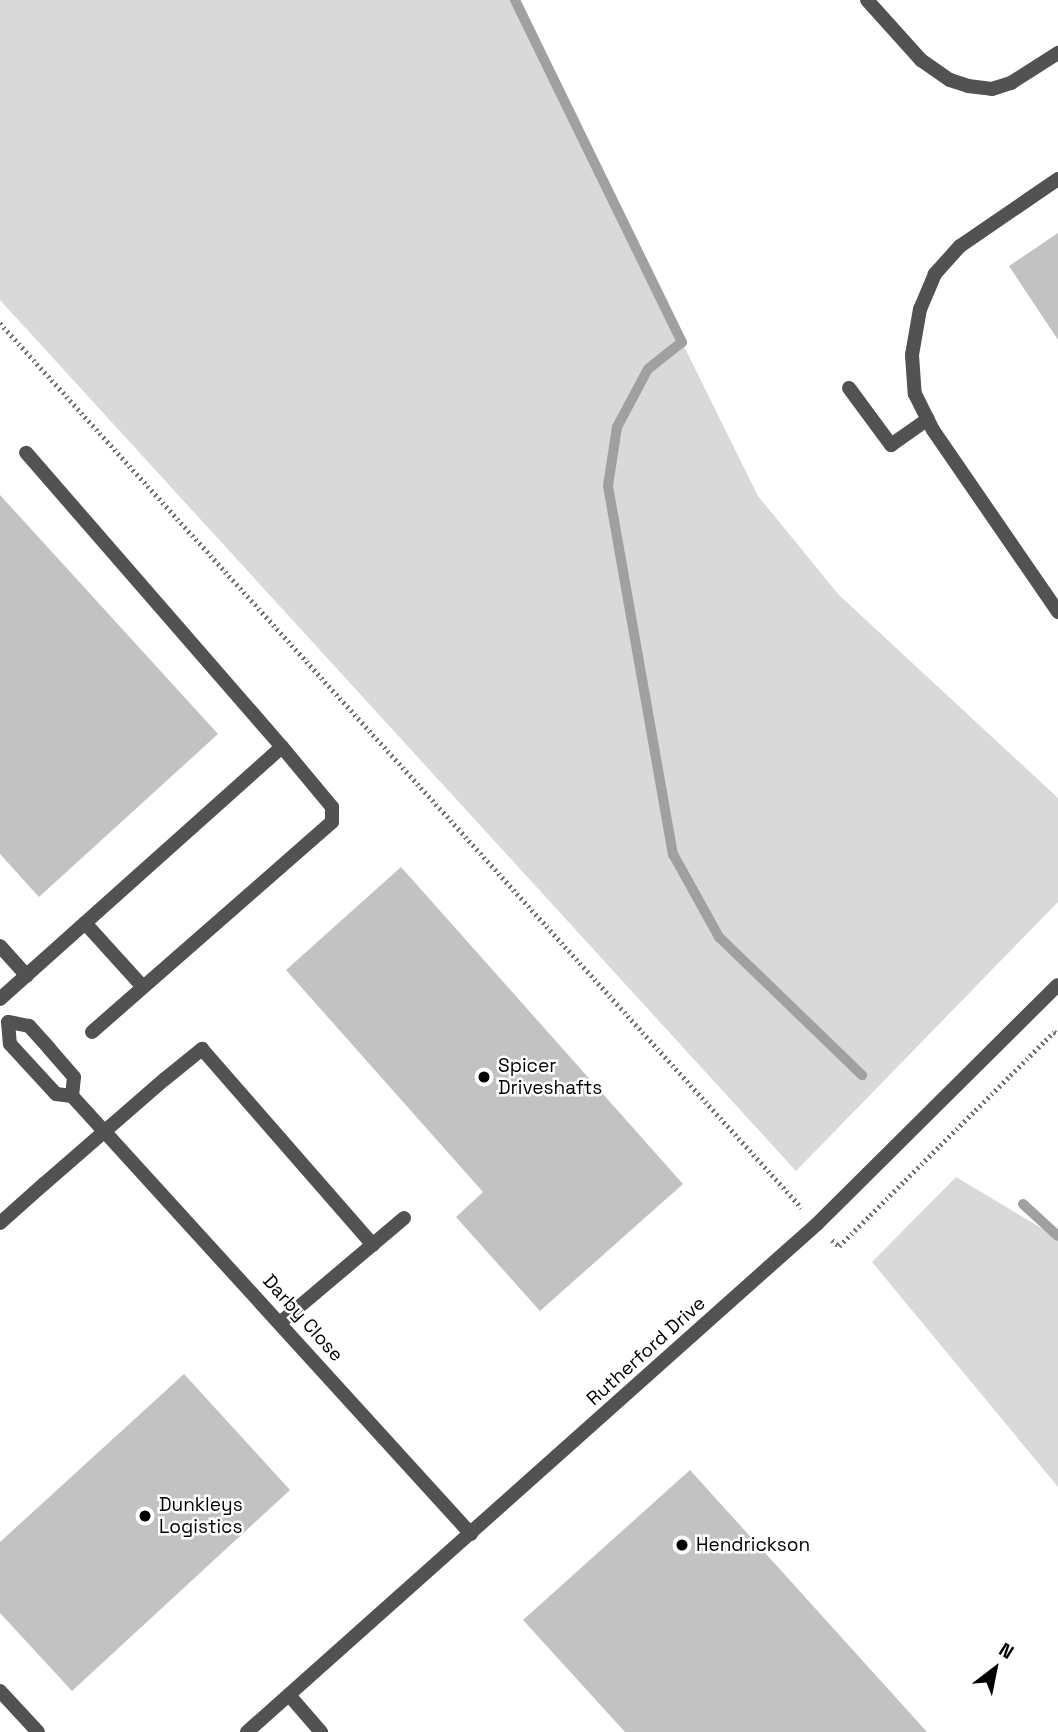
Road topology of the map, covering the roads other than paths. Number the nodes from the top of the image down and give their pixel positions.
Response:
1 (867, 0) edge
2 (1058, 53) edge
3 (1058, 179) edge
4 (849, 388) dead end
5 (928, 419) junction
6 (26, 453) dead end
7 (1056, 603) edge
8 (282, 747) junction
9 (85, 923) junction
10 (0, 946) edge
11 (27, 976) junction
12 (1058, 985) edge
13 (143, 987) junction
14 (0, 999) edge
15 (4, 1018) edge
16 (92, 1031) dead end
17 (72, 1096) junction
18 (104, 1131) junction
19 (404, 1218) dead end
20 (0, 1223) edge
21 (373, 1245) junction
22 (281, 1322) junction
23 (471, 1534) junction
24 (0, 1691) edge
25 (289, 1695) junction
26 (38, 1732) edge
27 (247, 1732) edge
28 (321, 1732) edge

1 - 2 street
3 - 5 street
4 - 5 street
5 - 7 street
6 - 8 street
8 - 9 street
8 - 13 street
9 - 11 street
9 - 13 street
10 - 11 street
11 - 14 street
12 - 23 street, Rutherford Drive
13 - 16 street
15 - 17 street
15 - 17 street
17 - 18 street, Darby Close
18 - 20 street
18 - 21 street
18 - 22 street, Darby Close
19 - 21 street
21 - 22 street
22 - 23 street, Darby Close
23 - 25 street, Rutherford Drive
24 - 26 street
25 - 27 street, Rutherford Drive
25 - 28 street

